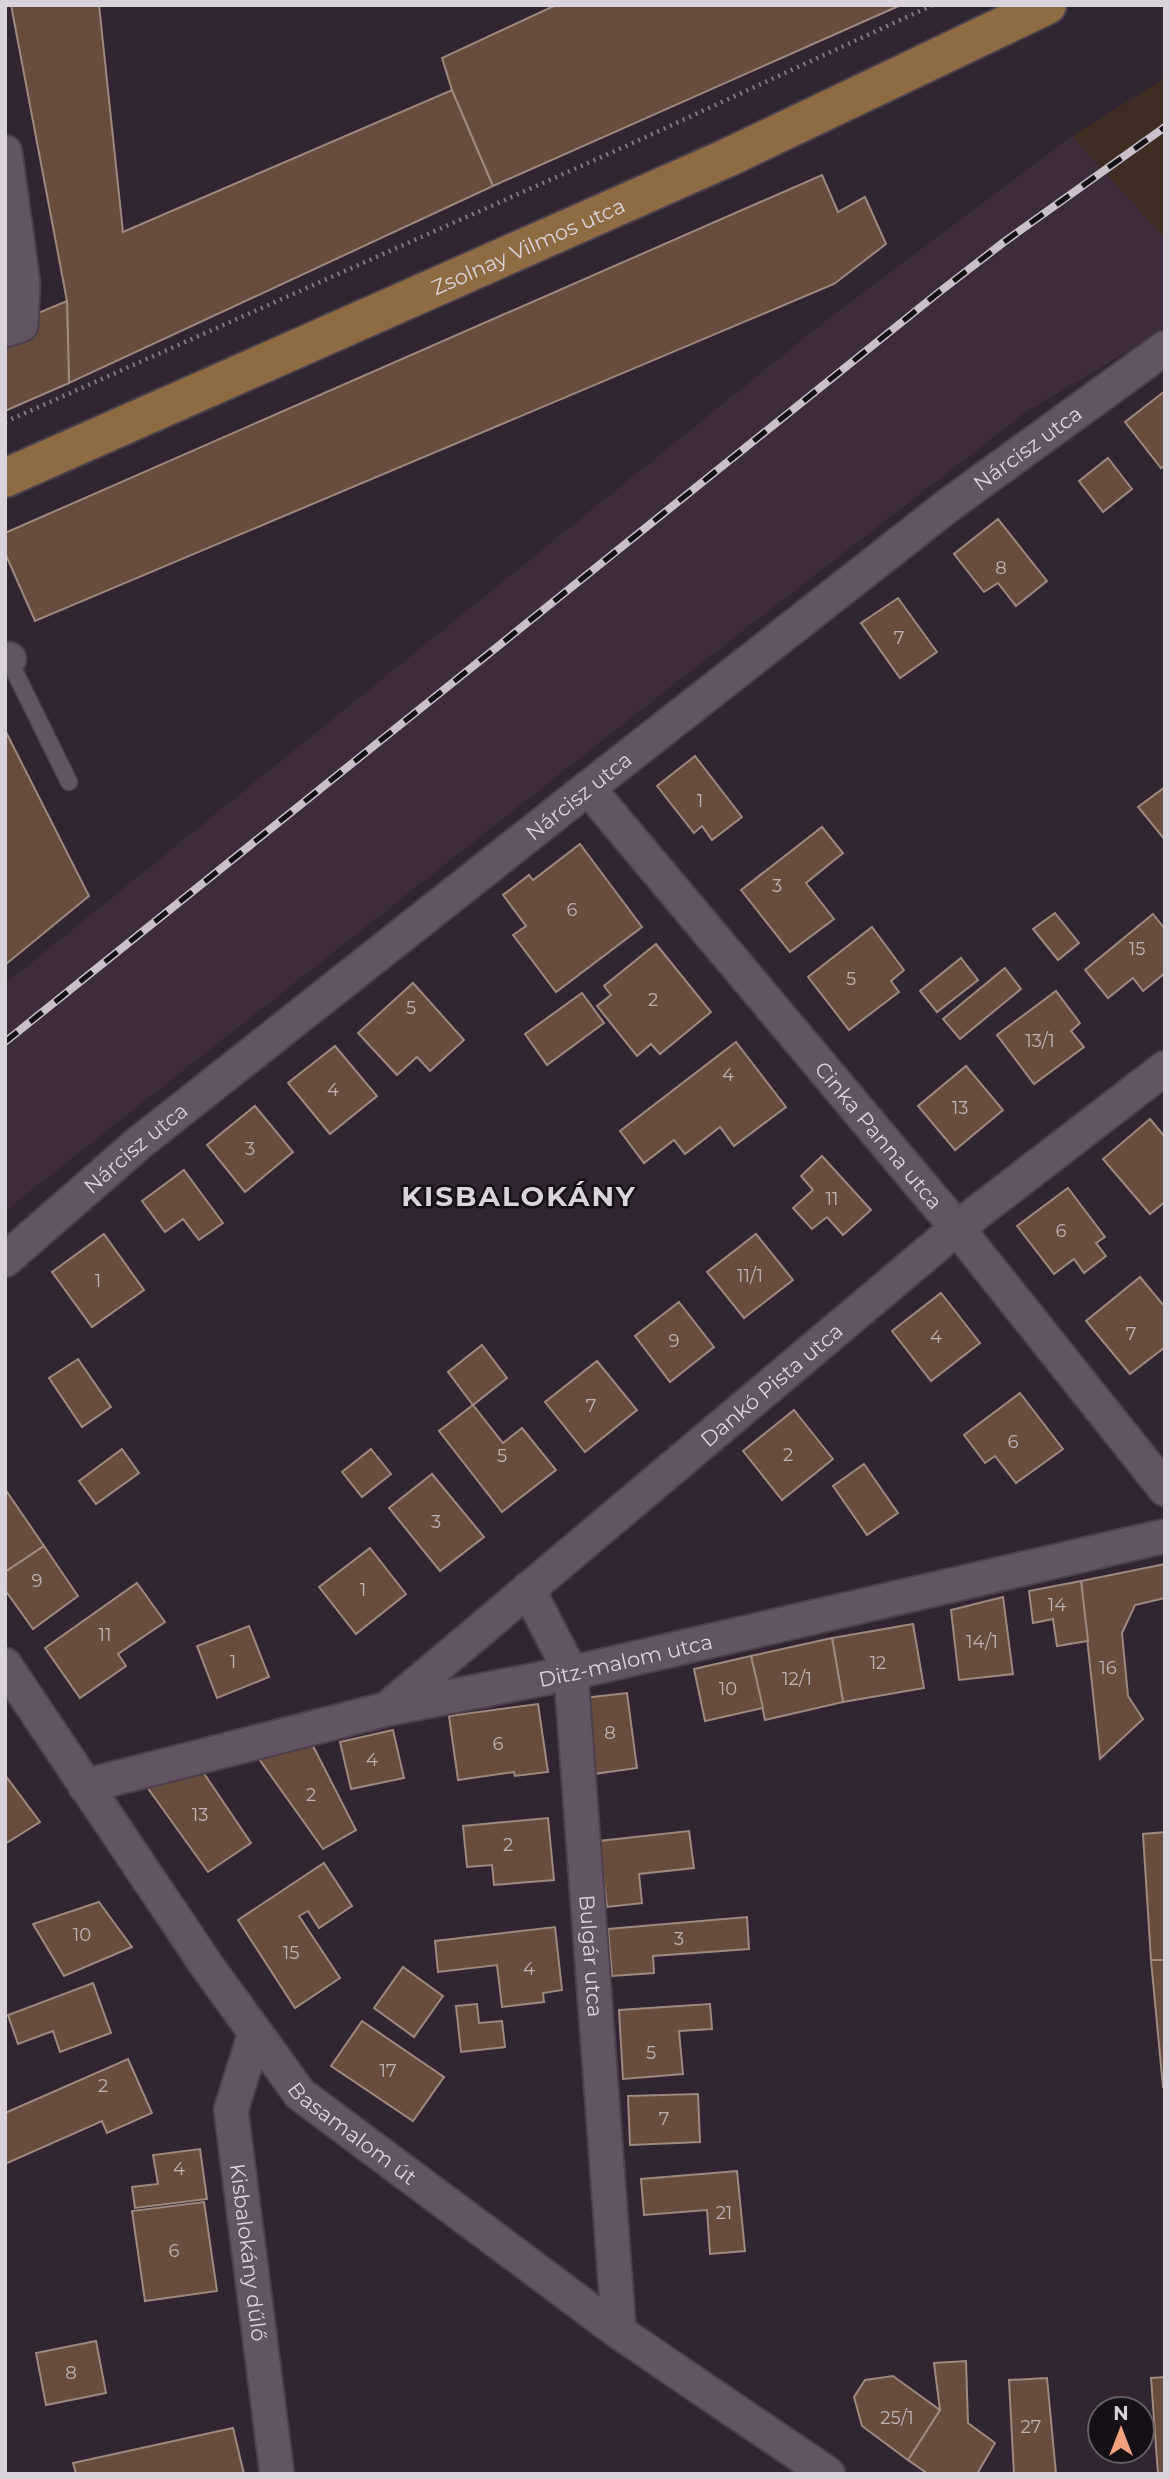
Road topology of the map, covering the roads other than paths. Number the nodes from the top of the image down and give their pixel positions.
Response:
1 (1048, 5) edge
2 (5, 152) edge
3 (5, 330) edge
4 (1165, 348) edge
5 (5, 478) edge
6 (6, 656) edge
7 (69, 782) dead end
8 (588, 788) junction
9 (1165, 1068) edge
10 (957, 1228) junction
11 (5, 1260) edge
12 (1165, 1489) edge
13 (1165, 1536) edge
14 (528, 1589) junction
15 (5, 1665) edge
16 (571, 1673) junction
17 (387, 1709) junction
18 (85, 1786) junction
19 (254, 2033) junction
20 (619, 2332) junction
21 (276, 2474) edge
22 (828, 2474) edge

1 - 5 main road, Zsolnay Vilmos utca
2 - 3 street
4 - 8 street, Nárcisz utca
6 - 7 lane
8 - 10 street, Cinka Panna utca
8 - 11 street, Nárcisz utca
9 - 10 street, Dankó Pista utca
10 - 12 street, Cinka Panna utca
10 - 14 street, Dankó Pista utca
13 - 16 street, Ditz-malom utca
14 - 16 street, Bulgár utca
14 - 17 street, Dankó Pista utca
15 - 18 street, Basamalom út
16 - 17 street, Ditz-malom utca
16 - 20 street, Bulgár utca
17 - 18 street, Ditz-malom utca
18 - 19 street, Basamalom út
19 - 20 street, Basamalom út
19 - 21 street, Kisbalokány dűlő
20 - 22 street, Basamalom út

